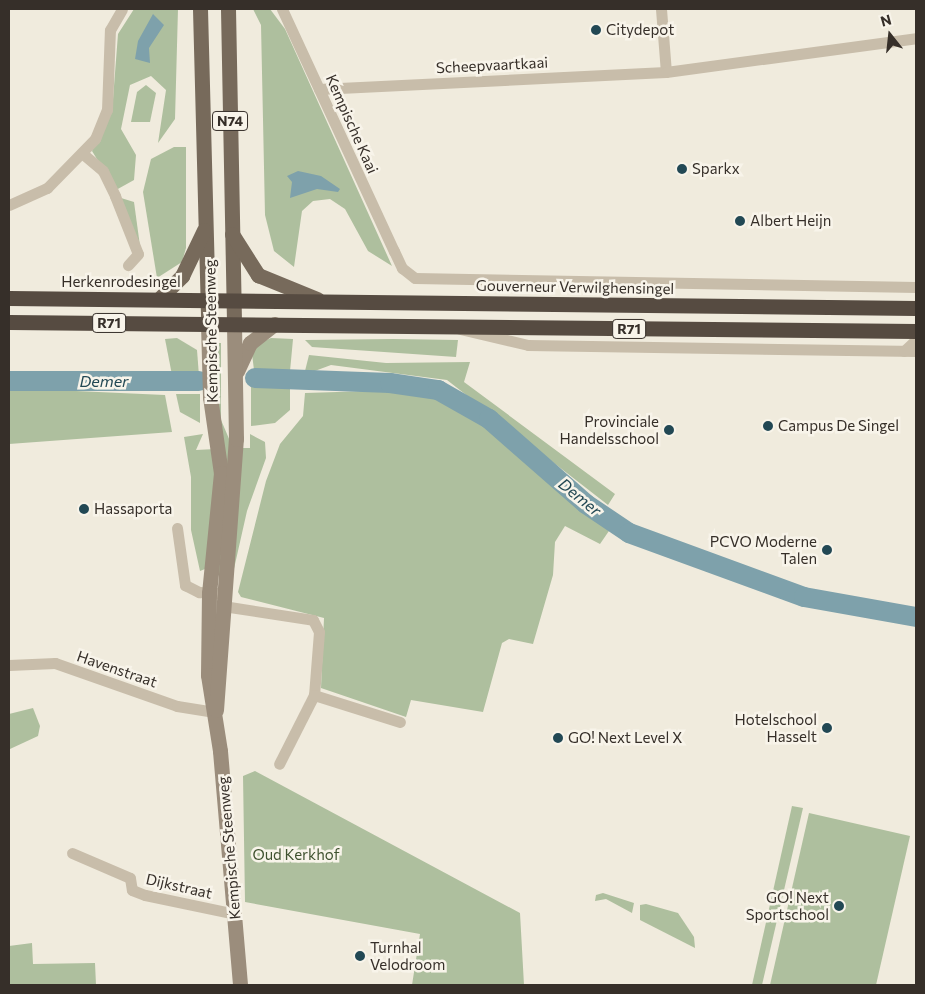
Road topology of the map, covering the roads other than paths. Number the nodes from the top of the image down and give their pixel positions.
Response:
1 (122, 9) edge
2 (200, 9) edge
3 (228, 9) edge
4 (282, 9) edge
5 (661, 9) edge
6 (916, 38) edge
7 (666, 72) junction
8 (319, 89) junction
9 (83, 154) junction
10 (9, 205) edge
11 (208, 217) junction
12 (232, 233) junction
13 (394, 251) joint
14 (128, 265) dead end
15 (916, 287) edge
16 (9, 298) edge
17 (159, 299) junction
18 (210, 300) junction
19 (233, 300) junction
20 (322, 301) junction
21 (916, 308) edge
22 (9, 322) edge
23 (208, 324) junction
24 (234, 324) junction
25 (274, 324) junction
26 (456, 328) junction
27 (916, 332) edge
28 (916, 340) edge
29 (904, 351) junction
30 (916, 351) edge
31 (237, 365) junction
32 (227, 449) junction
33 (177, 528) dead end
34 (219, 598) junction
35 (9, 665) edge
36 (314, 695) junction
37 (216, 712) junction
38 (400, 722) dead end
39 (278, 764) dead end
40 (72, 853) dead end
41 (235, 914) junction
42 (240, 985) edge

1 - 9 street
2 - 11 main road, Kempische Steenweg / N74
3 - 12 main road, Kempische Steenweg / N74
4 - 8 street, Kempische Kaai
5 - 7 street
6 - 7 street, Scheepvaartkaai
7 - 8 street, Scheepvaartkaai
8 - 13 street, Kempische Kaai
9 - 10 street
9 - 14 street
11 - 17 main road
11 - 18 main road, Kempische Steenweg / N74
12 - 19 main road, Kempische Steenweg / N74
12 - 20 main road
13 - 15 street, Gouverneur Verwilghensingel
16 - 17 highway, Herkenrodesingel / R71
17 - 18 highway, Herkenrodesingel / R71
18 - 19 highway, Herkenrodesingel / R71
18 - 23 main road, Kempische Steenweg / N74
19 - 20 highway, Gouverneur Verwilghensingel / R71
19 - 24 main road, Kempische Steenweg / N74
20 - 21 highway, Gouverneur Verwilghensingel / R71
22 - 23 highway, R71
23 - 24 highway, R71
23 - 32 main road, Kempische Steenweg / N74
24 - 25 highway, R71
24 - 31 main road, Kempische Steenweg / N74
25 - 26 highway, R71
25 - 31 main road
26 - 27 highway, R71
26 - 29 street
28 - 29 street
29 - 30 street
31 - 32 main road, Kempische Steenweg / N74
32 - 34 main road, Kempische Steenweg / N74
33 - 34 street
34 - 36 street
34 - 37 main road, Kempische Steenweg / N74
35 - 37 street, Havenstraat
36 - 38 street
36 - 39 street
37 - 41 main road, Kempische Steenweg / N74
40 - 41 street, Dijkstraat
41 - 42 main road, Kempische Steenweg / N74

